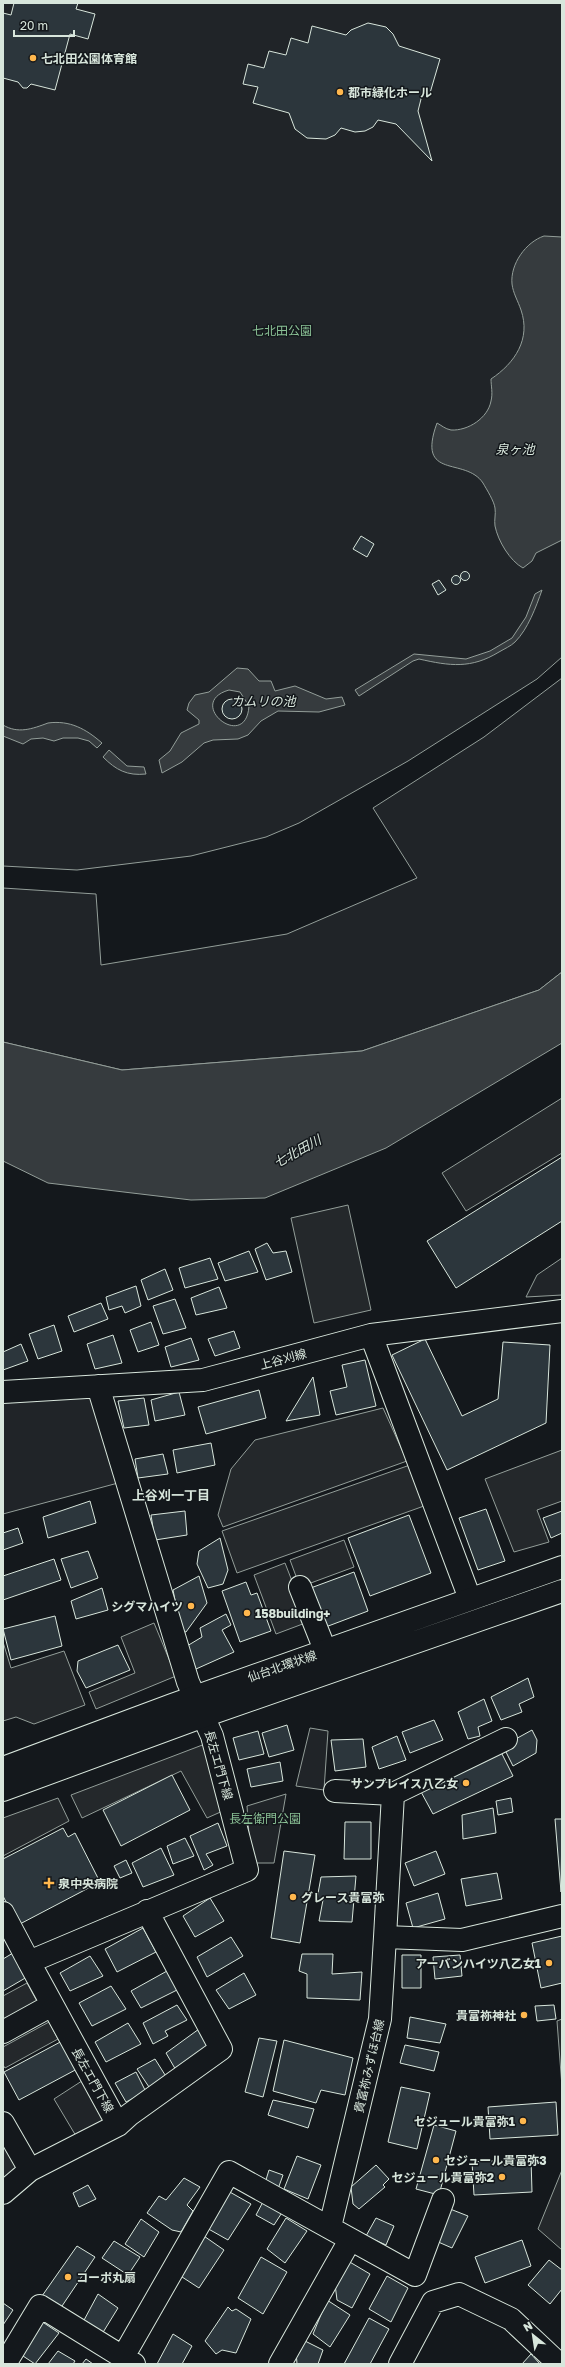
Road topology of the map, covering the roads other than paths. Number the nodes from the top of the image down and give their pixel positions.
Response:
1 (562, 1311) edge
2 (371, 1335) junction
3 (98, 1386) junction
4 (3, 1392) edge
5 (562, 1567) edge
6 (300, 1587) dead end
7 (562, 1591) edge
8 (470, 1599) junction
9 (325, 1650) junction
10 (200, 1706) junction
11 (506, 1739) dead end
12 (3, 1768) edge
13 (3, 1790) edge
14 (335, 1791) dead end
15 (393, 1794) junction
16 (147, 1911) junction
17 (3, 1914) edge
18 (562, 1916) edge
19 (385, 1938) junction
20 (29, 1962) junction
21 (52, 2005) junction
22 (3, 2032) edge
23 (3, 2123) edge
24 (118, 2125) junction
25 (30, 2170) junction
26 (3, 2193) edge
27 (443, 2200) dead end
28 (330, 2227) junction
29 (350, 2240) junction
30 (128, 2361) edge
31 (5, 2364) edge
32 (280, 2364) edge
33 (400, 2364) edge
34 (560, 2364) edge

1 - 2 street, 上谷刈線
2 - 3 street, 上谷刈線
2 - 8 street
3 - 4 street, 上谷刈線
3 - 10 street
5 - 8 street, 仙台北環状線
6 - 9 street
7 - 10 street, 仙台北環状線
8 - 9 street, 仙台北環状線
9 - 10 street, 仙台北環状線
10 - 12 street, 仙台北環状線
10 - 13 street, 仙台北環状線
10 - 16 street, 長左エ門下線
11 - 15 street
14 - 15 street
15 - 19 street, 貴富祢みずほ台線
16 - 20 street, 長左エ門下線
16 - 24 street, 長左エ門下線
17 - 20 street
18 - 19 street
19 - 28 street, 貴富祢みずほ台線
20 - 21 street, 長左エ門下線
21 - 22 street
21 - 24 street, 長左エ門下線
23 - 25 street
24 - 25 street
25 - 26 street
27 - 29 street
28 - 29 street
28 - 30 street
29 - 32 street
30 - 31 street
33 - 34 street

